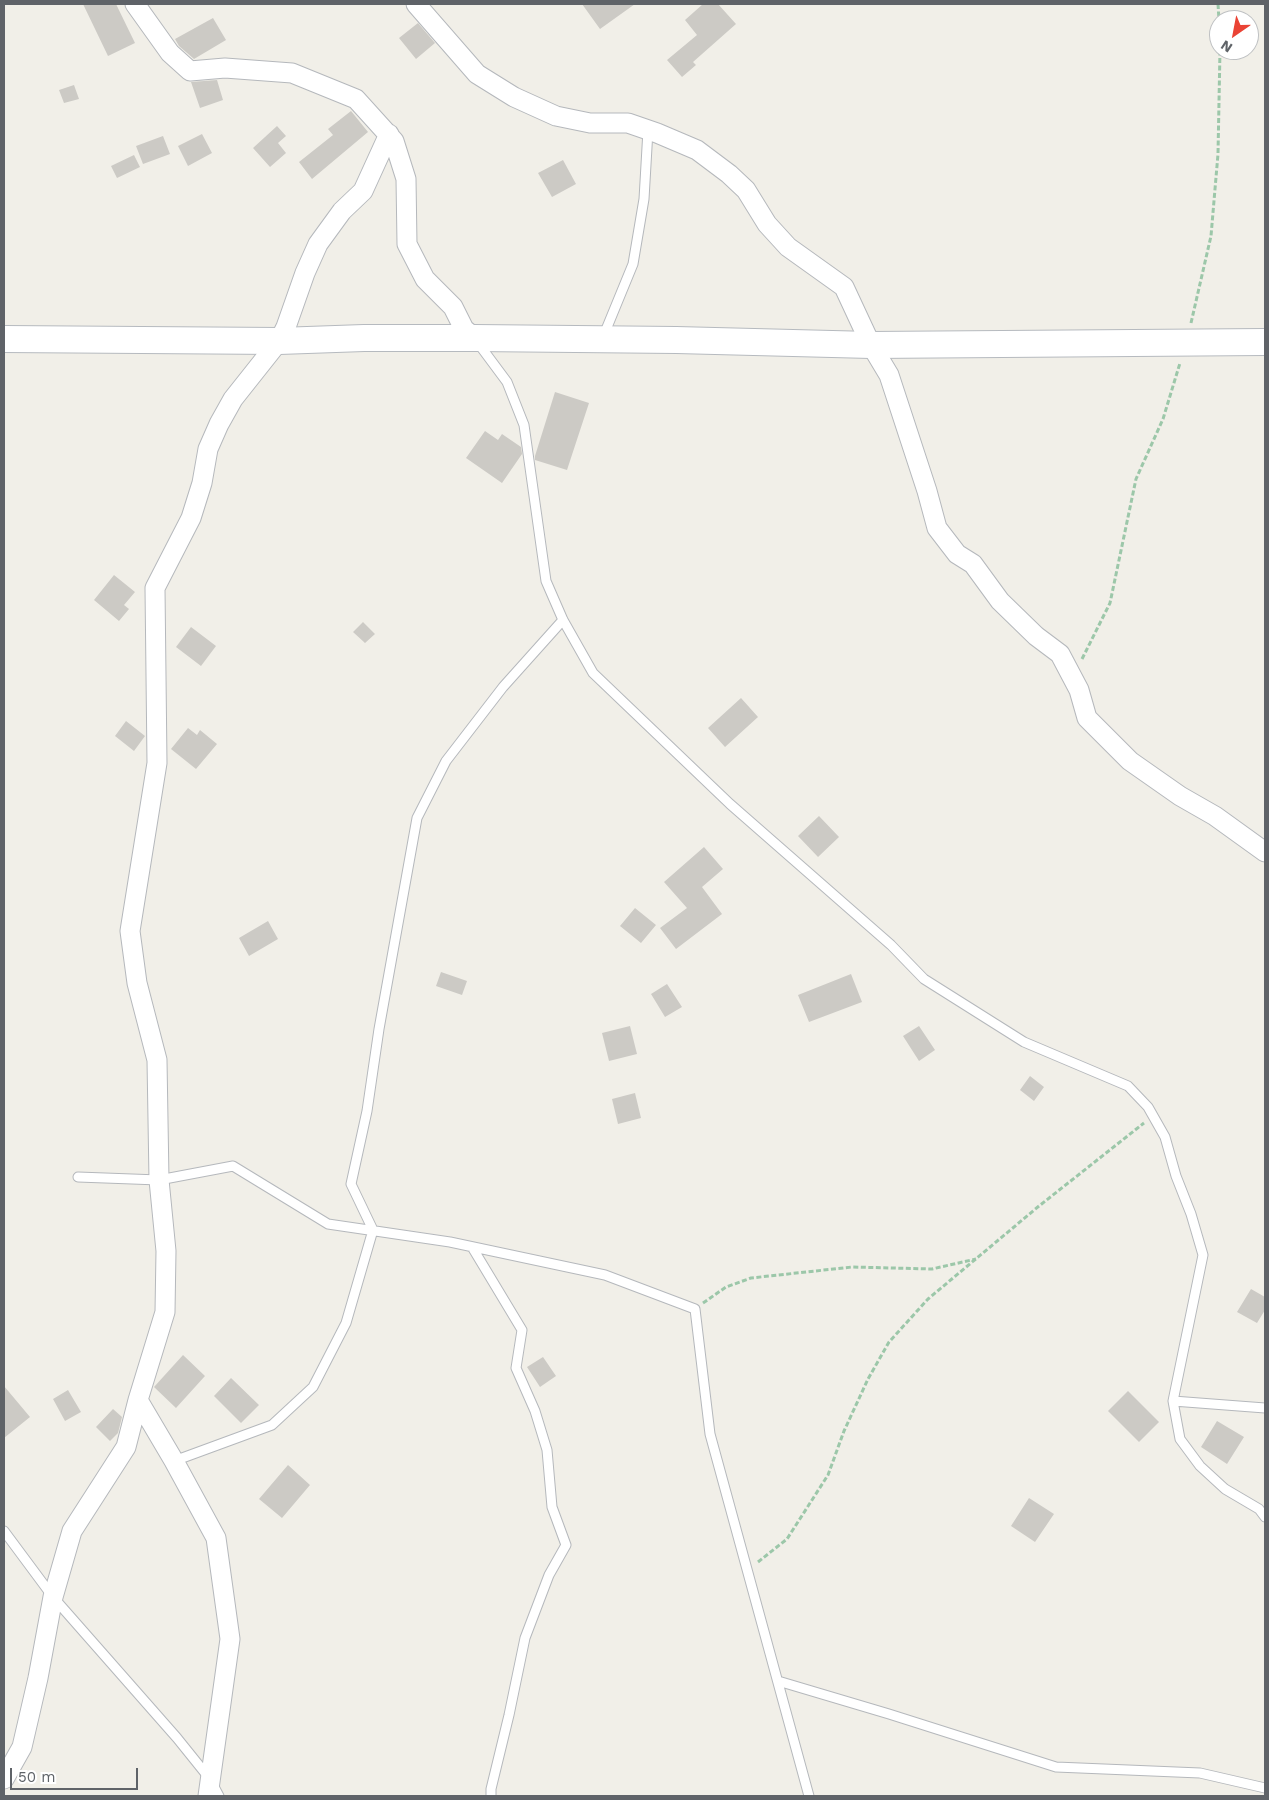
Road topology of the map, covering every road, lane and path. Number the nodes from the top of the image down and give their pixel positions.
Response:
1 (135, 4) edge
2 (416, 4) edge
3 (1220, 60) edge
4 (648, 130) junction
5 (388, 134) junction
6 (475, 338) junction
7 (4, 340) edge
8 (602, 340) junction
9 (279, 341) junction
10 (1187, 342) junction
11 (1265, 342) edge
12 (871, 346) junction
13 (563, 620) junction
14 (1072, 678) junction
15 (1265, 852) edge
16 (1153, 1116) junction
17 (78, 1177) dead end
18 (160, 1180) junction
19 (373, 1230) junction
20 (472, 1247) junction
21 (976, 1259) junction
22 (696, 1309) junction
23 (138, 1400) junction
24 (1173, 1401) junction
25 (1265, 1408) edge
26 (174, 1461) junction
27 (1265, 1517) edge
28 (4, 1531) edge
29 (747, 1570) junction
30 (53, 1597) junction
31 (778, 1682) junction
32 (4, 1780) edge
33 (209, 1788) edge
34 (1265, 1788) edge
35 (219, 1796) edge
36 (491, 1796) edge
37 (809, 1796) edge

1 - 5 street
2 - 4 street
3 - 10 path
4 - 8 lane
4 - 12 street
5 - 6 street
5 - 9 street
6 - 8 street
6 - 9 street
6 - 13 lane
7 - 9 street
8 - 12 street
9 - 18 street
10 - 11 street
10 - 12 street
10 - 14 path
12 - 14 street
13 - 16 lane
13 - 19 lane
14 - 15 street
16 - 21 path
16 - 24 lane
17 - 18 lane
18 - 19 lane
18 - 23 street
19 - 20 lane
19 - 26 lane
20 - 22 lane
20 - 36 lane
21 - 22 path
21 - 29 path
22 - 29 lane
23 - 26 street
23 - 30 street
24 - 25 lane
24 - 27 lane
26 - 33 street
28 - 30 lane
29 - 31 lane
30 - 32 street
30 - 33 lane
31 - 34 lane
31 - 37 lane
33 - 35 lane

